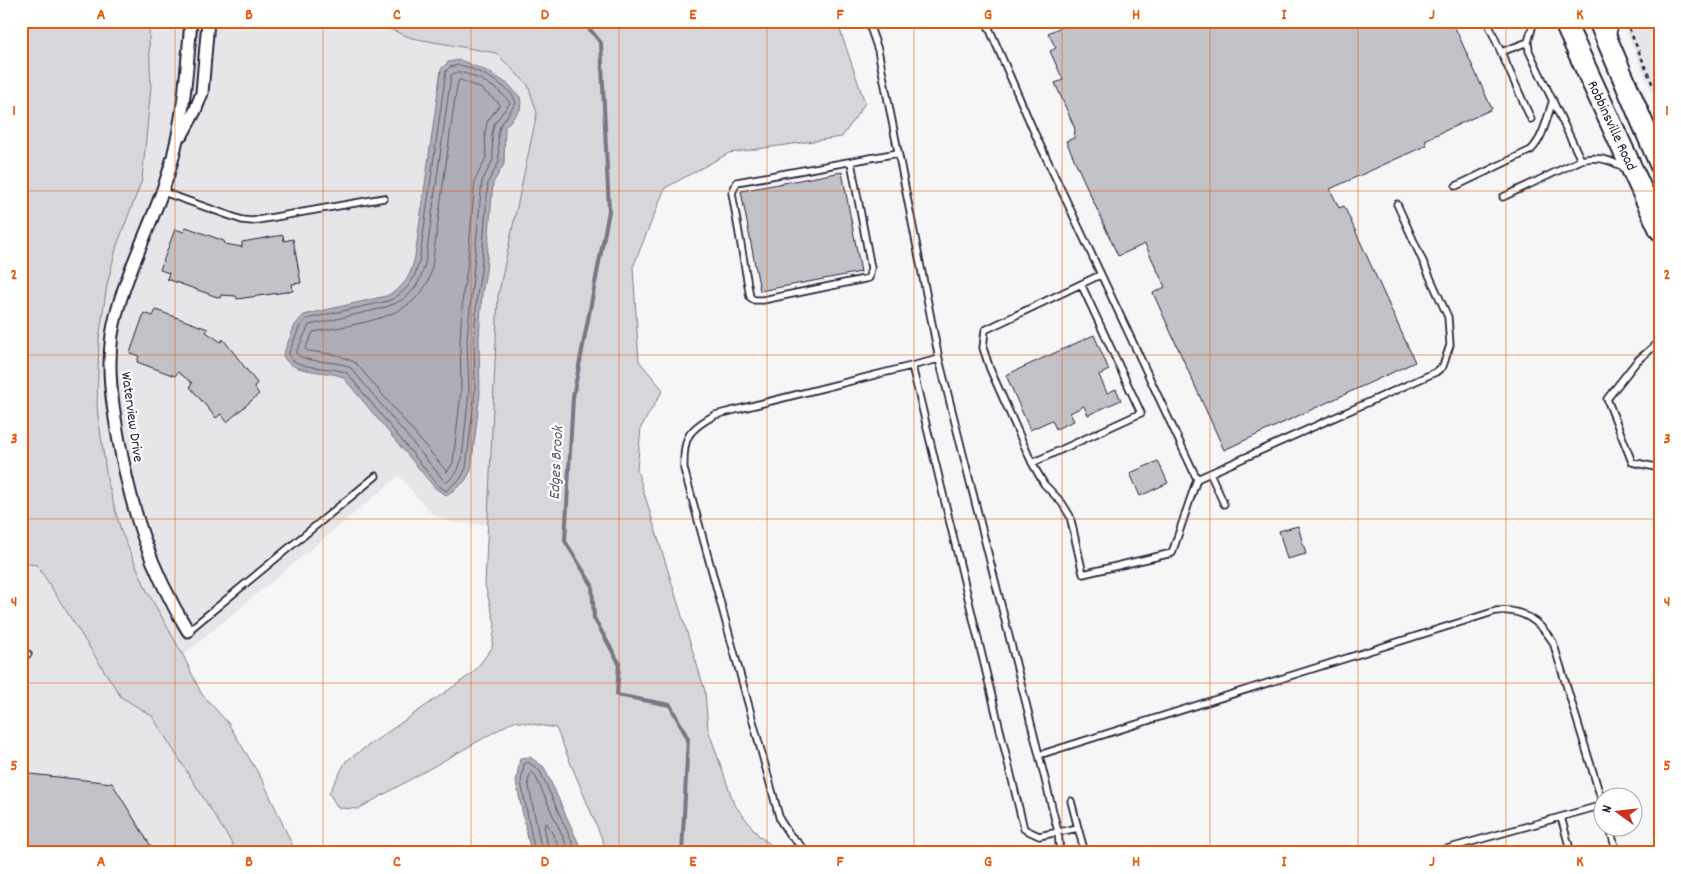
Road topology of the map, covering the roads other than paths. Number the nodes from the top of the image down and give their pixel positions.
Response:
1 (191, 21) edge
2 (208, 21) edge
3 (868, 21) edge
4 (986, 21) edge
5 (1488, 21) edge
6 (1534, 21) edge
7 (1564, 21) edge
8 (1599, 21) edge
9 (1616, 21) edge
10 (1528, 42) junction
11 (1609, 48) junction
12 (1501, 52) junction
13 (1553, 100) junction
14 (1531, 119) dead end
15 (177, 145) junction
16 (898, 153) junction
17 (1581, 160) junction
18 (851, 162) junction
19 (1660, 164) edge
20 (1634, 176) junction
21 (1456, 186) dead end
22 (163, 192) junction
23 (1503, 197) dead end
24 (384, 198) dead end
25 (1397, 204) dead end
26 (1660, 230) edge
27 (1100, 275) junction
28 (1081, 284) junction
29 (1660, 341) edge
30 (939, 359) junction
31 (912, 366) junction
32 (1032, 463) junction
33 (1660, 468) edge
34 (1210, 473) junction
35 (376, 476) dead end
36 (1197, 479) junction
37 (1224, 504) dead end
38 (188, 631) joint
39 (1039, 755) junction
40 (1597, 786) edge
41 (1071, 802) dead end
42 (1594, 809) edge
43 (1561, 817) junction
44 (1078, 828) junction
45 (1058, 832) junction
46 (1612, 836) edge
47 (808, 853) edge
48 (1060, 853) edge
49 (1085, 853) edge
50 (1432, 853) edge
51 (1571, 853) edge
52 (1617, 853) edge

1 - 15 street, Waterview Drive
2 - 15 street, Waterview Drive
3 - 16 lane
4 - 27 lane
5 - 12 lane
6 - 10 lane
7 - 20 highway, Robbinsville Road
8 - 11 highway, Robbinsville Road
9 - 11 lane
10 - 12 lane
10 - 13 lane
11 - 19 highway, Robbinsville Road
12 - 14 lane
13 - 17 lane
13 - 21 lane
15 - 22 street, Waterview Drive
16 - 18 lane
16 - 30 lane
17 - 20 lane
17 - 23 lane
18 - 18 lane
20 - 26 highway, Robbinsville Road
22 - 24 lane
22 - 38 street, Waterview Drive
25 - 34 lane
27 - 28 lane
27 - 36 lane
28 - 32 lane
28 - 32 lane
29 - 33 lane
30 - 31 lane
30 - 39 lane
31 - 45 lane
31 - 47 lane
32 - 36 lane
34 - 36 lane
34 - 37 lane
35 - 38 lane
39 - 40 lane
39 - 45 lane
41 - 44 lane
42 - 43 lane
43 - 50 lane
43 - 51 lane
44 - 45 lane
44 - 49 lane
45 - 48 lane
46 - 52 lane

